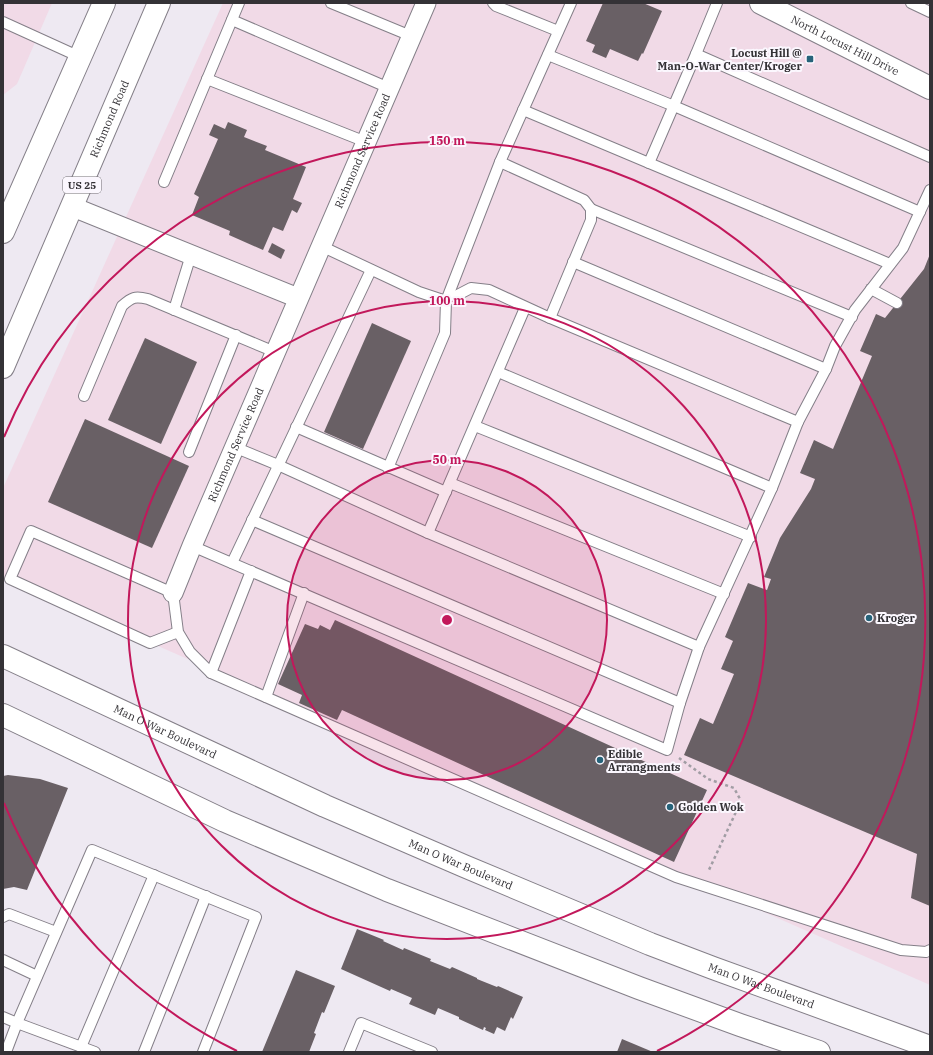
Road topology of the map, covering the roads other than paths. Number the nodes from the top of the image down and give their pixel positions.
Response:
1 (104, 3) edge
2 (159, 3) edge
3 (239, 3) edge
4 (331, 3) edge
5 (493, 3) edge
6 (571, 3) edge
7 (717, 3) edge
8 (761, 3) edge
9 (911, 3) edge
10 (423, 4) edge
11 (930, 12) edge
12 (232, 20) junction
13 (3, 22) edge
14 (558, 31) junction
15 (411, 36) junction
16 (696, 54) junction
17 (548, 55) junction
18 (80, 57) junction
19 (207, 79) junction
20 (389, 88) junction
21 (930, 88) edge
22 (674, 106) junction
23 (523, 110) junction
24 (366, 142) junction
25 (930, 157) edge
26 (500, 162) junction
27 (649, 163) junction
28 (164, 182) dead end
29 (930, 190) edge
30 (73, 207) junction
31 (591, 209) junction
32 (920, 212) junction
33 (3, 232) edge
34 (320, 246) junction
35 (191, 254) junction
36 (573, 262) junction
37 (890, 264) junction
38 (370, 270) junction
39 (871, 289) junction
40 (298, 298) junction
41 (446, 301) junction
42 (897, 303) dead end
43 (525, 308) junction
44 (174, 310) junction
45 (852, 317) junction
46 (550, 318) junction
47 (236, 336) junction
48 (275, 352) junction
49 (3, 367) edge
50 (826, 369) junction
51 (498, 372) junction
52 (84, 396) dead end
53 (798, 422) junction
54 (475, 426) junction
55 (296, 427) junction
56 (234, 447) junction
57 (189, 452) dead end
58 (278, 465) junction
59 (388, 468) junction
60 (448, 488) junction
61 (772, 488) junction
62 (252, 520) junction
63 (428, 533) junction
64 (750, 536) junction
65 (192, 546) junction
66 (232, 563) junction
67 (251, 571) junction
68 (174, 593) junction
69 (304, 593) junction
70 (724, 594) junction
71 (178, 632) junction
72 (699, 647) junction
73 (3, 656) edge
74 (211, 674) junction
75 (266, 698) junction
76 (680, 703) junction
77 (3, 715) edge
78 (154, 875) junction
79 (206, 896) junction
80 (3, 917) edge
81 (56, 932) junction
82 (930, 950) edge
83 (3, 960) edge
84 (37, 976) junction
85 (3, 1017) edge
86 (17, 1023) junction
87 (81, 1047) junction
88 (930, 1047) edge
89 (6, 1052) edge
90 (95, 1052) edge
91 (144, 1052) edge
92 (203, 1052) edge
93 (349, 1052) edge
94 (432, 1052) edge
95 (819, 1052) edge

1 - 18 main road
2 - 30 main road, Richmond Road / US 25
3 - 12 lane
4 - 15 lane
5 - 14 lane
6 - 14 lane
7 - 16 lane
8 - 21 main road, North Locust Hill Drive
9 - 11 lane
10 - 15 street, Richmond Service Road
12 - 19 lane
12 - 20 lane
13 - 18 lane
14 - 17 lane
15 - 20 street, Richmond Service Road
16 - 22 lane
16 - 25 lane
17 - 22 lane
17 - 23 lane
18 - 33 main road
19 - 24 lane
19 - 28 lane
20 - 24 street, Richmond Service Road
22 - 27 lane
22 - 32 lane
23 - 26 lane
23 - 27 lane
24 - 34 street, Richmond Service Road
26 - 31 lane
26 - 41 lane
27 - 37 lane
29 - 32 lane
30 - 35 street
30 - 49 main road, Richmond Road / US 25
31 - 36 lane
31 - 45 lane
32 - 37 lane
34 - 38 lane
34 - 40 street, Richmond Service Road
35 - 40 street
35 - 44 lane
36 - 46 lane
36 - 50 lane
37 - 39 lane
38 - 41 lane
38 - 55 lane
39 - 42 lane
39 - 45 lane
40 - 48 street, Richmond Service Road
41 - 43 lane
41 - 59 lane
43 - 46 lane
43 - 51 lane
44 - 47 lane
44 - 52 lane
45 - 50 lane
46 - 53 lane
47 - 48 lane
47 - 57 lane
48 - 56 street, Richmond Service Road
50 - 53 lane
51 - 54 lane
51 - 61 lane
53 - 61 lane
54 - 60 lane
54 - 64 lane
55 - 58 lane
55 - 59 lane
56 - 58 lane
56 - 65 street, Richmond Service Road
58 - 62 lane
58 - 63 lane
59 - 60 lane
60 - 63 lane
60 - 70 lane
61 - 64 lane
62 - 66 lane
62 - 76 lane
63 - 72 lane
64 - 70 lane
65 - 66 lane
65 - 68 street, Richmond Service Road
66 - 67 lane
67 - 69 lane
67 - 74 lane
68 - 71 lane
68 - 71 lane
69 - 75 lane
69 - 76 lane
70 - 72 lane
71 - 74 lane
72 - 76 lane
73 - 88 main road, Man O War Boulevard
74 - 75 lane
75 - 82 lane
77 - 95 main road
78 - 79 lane
78 - 81 lane
78 - 87 lane
79 - 91 lane
79 - 92 lane
80 - 81 lane
81 - 84 lane
83 - 84 lane
84 - 86 lane
85 - 86 lane
86 - 87 lane
86 - 89 lane
87 - 90 lane
93 - 94 lane

